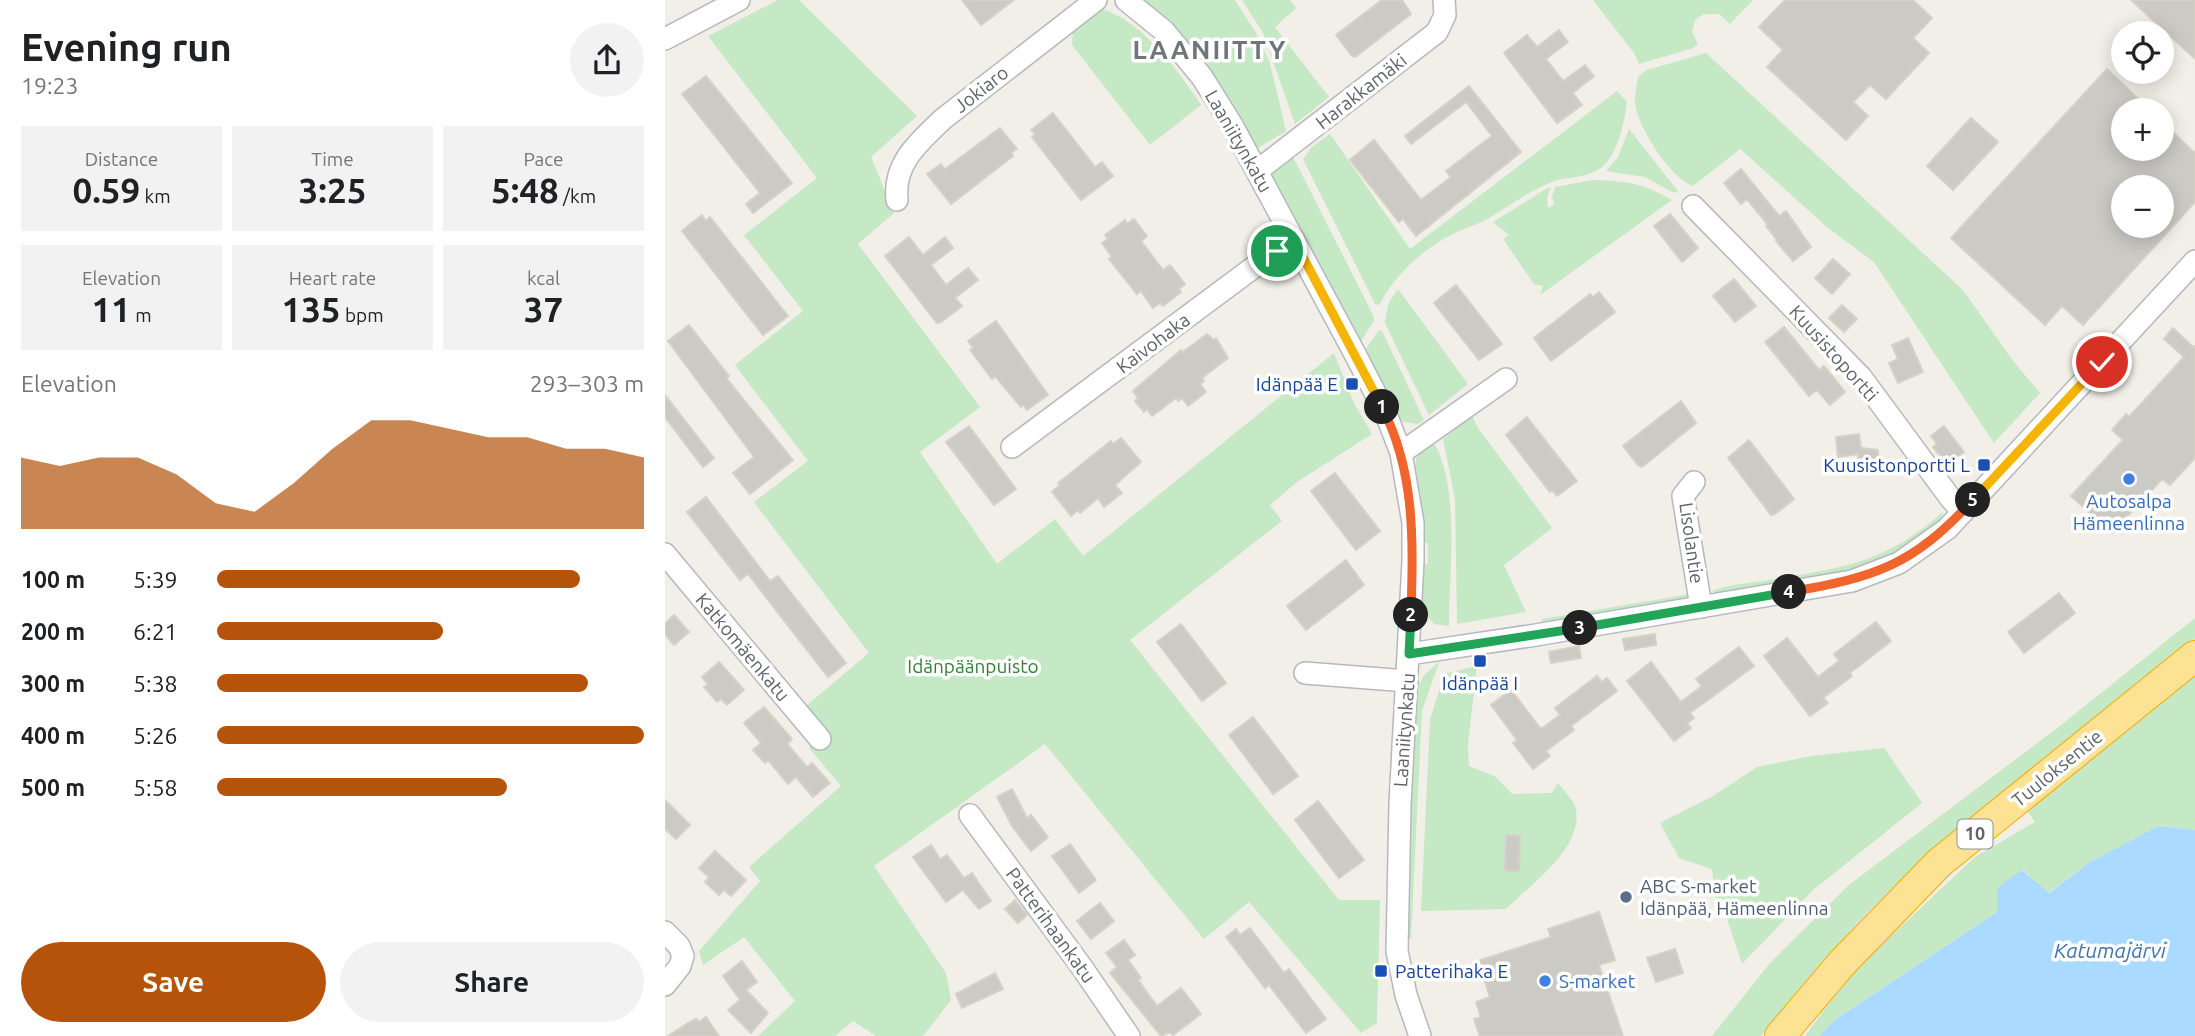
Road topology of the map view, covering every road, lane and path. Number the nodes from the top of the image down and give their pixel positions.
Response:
1 (739, 0) edge
2 (1096, 0) edge
3 (1126, 0) edge
4 (1444, 0) edge
5 (665, 39) edge
6 (1257, 171) junction
7 (897, 200) dead end
8 (1693, 205) dead end
9 (1293, 238) junction
10 (2195, 261) edge
11 (1506, 379) dead end
12 (1012, 447) dead end
13 (1401, 453) junction
14 (1693, 482) dead end
15 (1963, 512) junction
16 (665, 554) edge
17 (1701, 607) junction
18 (1409, 654) junction
19 (2195, 656) edge
20 (1305, 673) dead end
21 (1408, 681) junction
22 (820, 739) dead end
23 (969, 815) dead end
24 (665, 932) edge
25 (665, 985) edge
26 (1129, 1036) edge
27 (1420, 1036) edge
28 (1780, 1036) edge

1 - 5 street
2 - 7 street, Jokiaro
3 - 6 street, Laaniitynkatu
4 - 6 street, Harakkamäki
6 - 9 street, Laaniitynkatu
8 - 15 street, Kuusistoportti
9 - 12 street, Kaivohaka
9 - 13 street, Laaniitynkatu
10 - 15 street
11 - 13 street
13 - 18 street, Laaniitynkatu
14 - 17 street, Lisolantie
15 - 17 street
16 - 22 street, Katkomäenkatu
17 - 18 street
18 - 21 street, Laaniitynkatu
19 - 28 highway, Tuuloksentie / 10
20 - 21 street
21 - 27 street, Laaniitynkatu
23 - 26 street, Patterihaankatu
24 - 25 street

